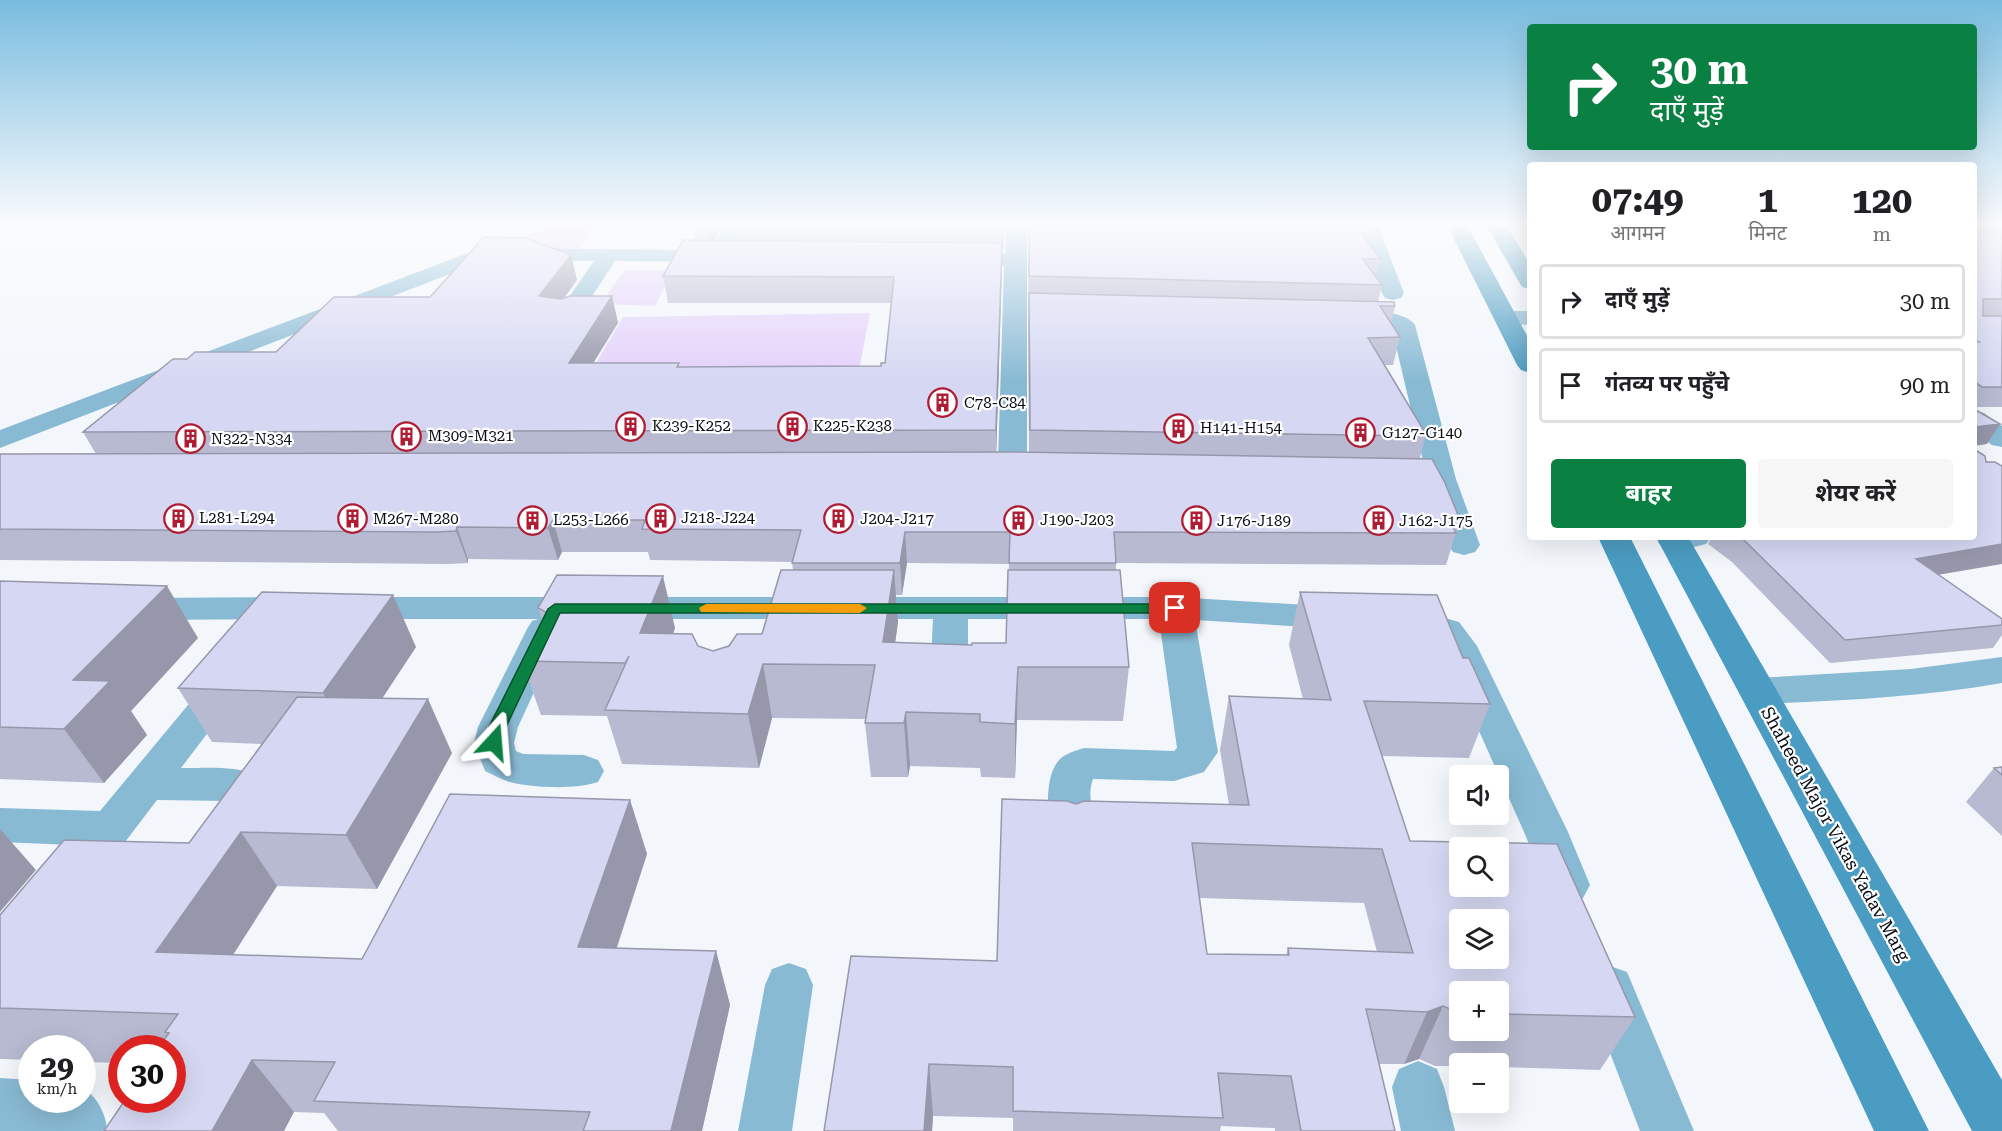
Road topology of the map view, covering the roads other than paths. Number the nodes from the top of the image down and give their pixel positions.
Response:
1 (424, 276) edge
2 (595, 276) edge
3 (1019, 276) edge
4 (1387, 276) edge
5 (1491, 276) edge
6 (1393, 293) dead end
7 (567, 317) edge
8 (1326, 317) edge
9 (1519, 318) edge
10 (1527, 351) edge
11 (1977, 421) edge
12 (2002, 439) edge
13 (0, 440) edge
14 (964, 471) edge
15 (1370, 477) edge
16 (1442, 478) junction
17 (1615, 540) edge
18 (1681, 540) edge
19 (1464, 545) dead end
20 (286, 608) junction
21 (951, 608) junction
22 (1175, 608) junction
23 (555, 609) junction
24 (107, 610) edge
25 (2002, 670) edge
26 (949, 679) edge
27 (1757, 691) junction
28 (584, 771) dead end
29 (146, 784) junction
30 (0, 825) edge
31 (111, 829) junction
32 (1073, 838) edge
33 (227, 844) edge
34 (78, 870) junction
35 (124, 870) edge
36 (50, 905) edge
37 (789, 985) dead end
38 (0, 1105) edge
39 (80, 1131) edge
40 (765, 1131) edge
41 (1667, 1131) edge
42 (1902, 1131) edge
43 (2001, 1131) edge

1 - 13 street
2 - 7 street
3 - 14 street
4 - 6 street
5 - 9 main road
8 - 16 street
9 - 10 main road
11 - 12 street
15 - 16 street
16 - 19 street
17 - 42 main road
18 - 27 main road, Shaheed Major Vikas Yadav Marg
20 - 23 street
20 - 24 street
20 - 29 street
21 - 22 street
21 - 23 street
21 - 26 street
22 - 32 street
22 - 41 street
23 - 28 street
25 - 27 street
27 - 43 main road, Shaheed Major Vikas Yadav Marg
29 - 31 street
29 - 33 street
30 - 31 street
31 - 34 street
34 - 35 street
34 - 36 street
37 - 40 street
38 - 39 street

